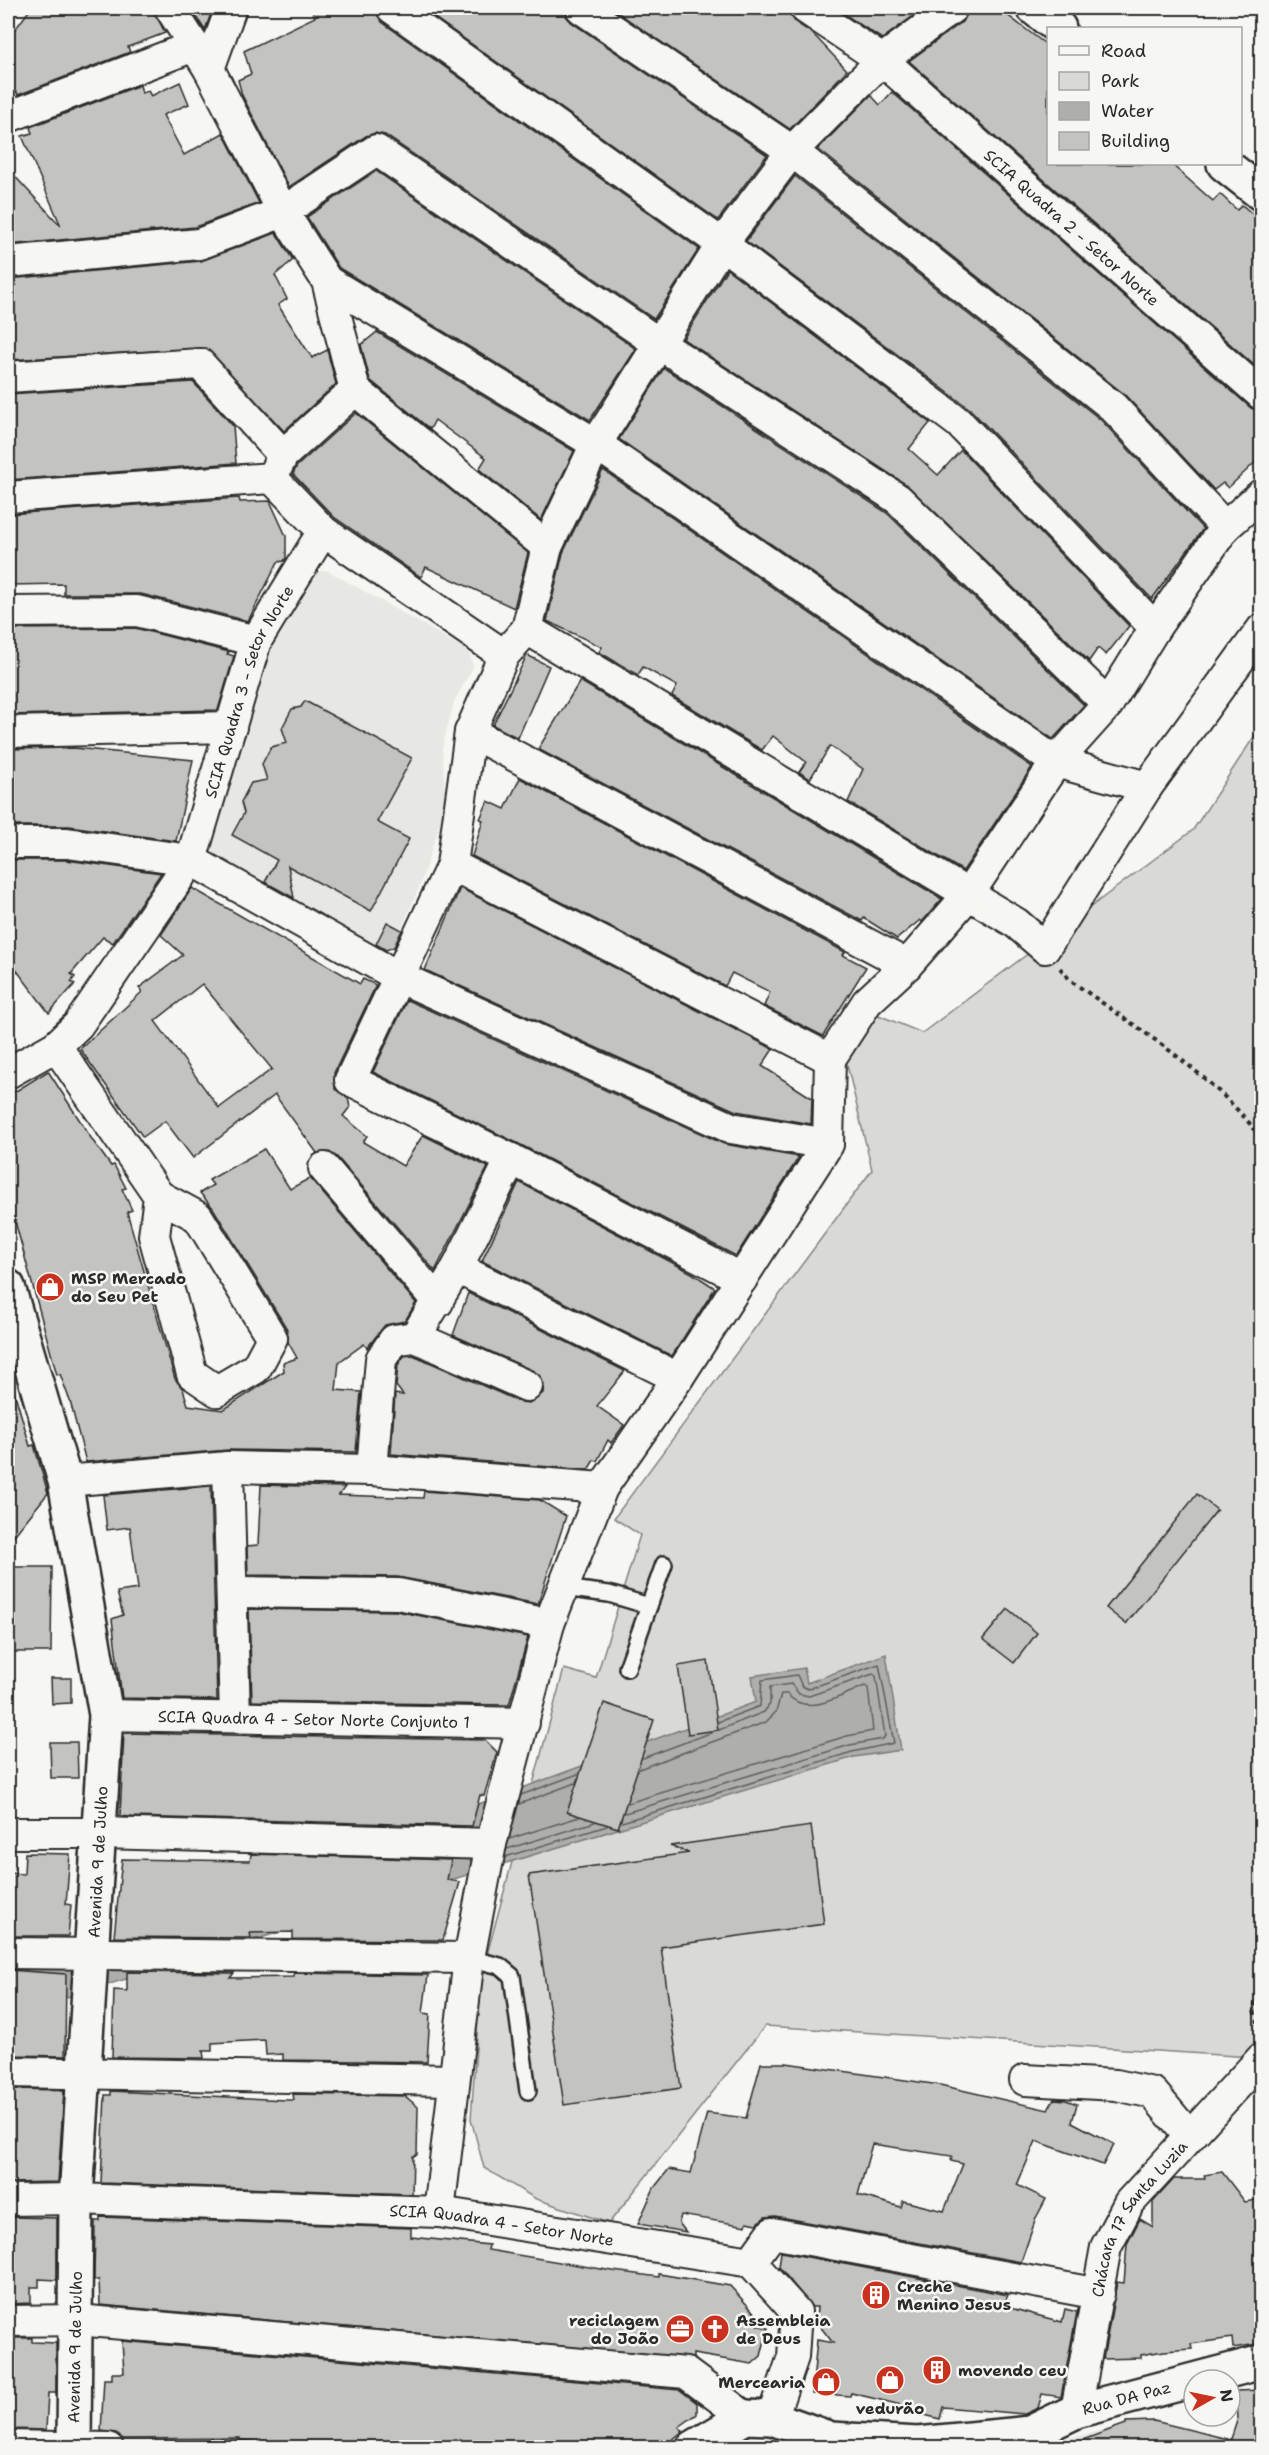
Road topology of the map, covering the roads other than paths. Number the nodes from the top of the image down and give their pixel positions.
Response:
1 (170, 8) edge
2 (231, 8) edge
3 (392, 8) edge
4 (581, 8) edge
5 (806, 8) edge
6 (952, 8) edge
7 (1034, 8) edge
8 (1058, 27) edge
9 (202, 57) junction
10 (882, 60) junction
11 (8, 117) edge
12 (792, 151) junction
13 (1225, 165) edge
14 (1262, 194) edge
15 (283, 212) junction
16 (722, 244) junction
17 (8, 262) edge
18 (327, 281) junction
19 (661, 345) junction
20 (8, 377) edge
21 (355, 390) junction
22 (1262, 395) edge
23 (596, 444) junction
24 (277, 466) junction
25 (1262, 494) edge
26 (8, 497) edge
27 (1225, 527) junction
28 (323, 531) junction
29 (547, 547) junction
30 (8, 612) edge
31 (1155, 628) junction
32 (527, 629) junction
33 (1262, 629) edge
34 (256, 641) junction
35 (504, 655) junction
36 (1108, 704) junction
37 (231, 727) junction
38 (8, 732) edge
39 (470, 732) junction
40 (1056, 762) junction
41 (1147, 787) junction
42 (8, 843) edge
43 (191, 860) junction
44 (452, 865) junction
45 (968, 895) junction
46 (907, 965) junction
47 (399, 977) junction
48 (56, 1046) junction
49 (830, 1059) junction
50 (8, 1073) edge
51 (828, 1144) junction
52 (511, 1159) junction
53 (324, 1168) dead end
54 (159, 1196) junction
55 (457, 1268) junction
56 (742, 1279) junction
57 (8, 1287) edge
58 (438, 1302) junction
59 (416, 1337) junction
60 (678, 1378) junction
61 (527, 1386) dead end
62 (228, 1467) junction
63 (372, 1470) junction
64 (65, 1481) junction
65 (602, 1488) junction
66 (664, 1564) dead end
67 (563, 1588) junction
68 (232, 1592) junction
69 (649, 1606) junction
70 (549, 1624) junction
71 (627, 1668) dead end
72 (106, 1715) junction
73 (235, 1717) junction
74 (524, 1723) junction
75 (8, 1833) edge
76 (100, 1833) junction
77 (491, 1844) junction
78 (93, 1952) junction
79 (8, 1953) edge
80 (469, 1958) junction
81 (1262, 2058) edge
82 (8, 2072) edge
83 (82, 2073) junction
84 (453, 2080) junction
85 (1025, 2080) dead end
86 (528, 2091) dead end
87 (1247, 2092) edge
88 (1189, 2136) junction
89 (76, 2199) junction
90 (8, 2200) edge
91 (440, 2212) junction
92 (752, 2262) junction
93 (1099, 2294) junction
94 (77, 2320) junction
95 (8, 2321) edge
96 (1262, 2362) edge
97 (1076, 2410) junction
98 (759, 2417) junction
99 (1029, 2440) edge
100 (8, 2446) edge
101 (74, 2446) edge
102 (108, 2448) edge
103 (693, 2448) edge

1 - 9 street
2 - 9 street
3 - 16 street
4 - 12 street
5 - 10 street, SCIA Quadra 2 - Setor Norte
6 - 10 street
7 - 8 street
9 - 11 street
9 - 15 street
10 - 12 street
10 - 22 street, SCIA Quadra 2 - Setor Norte
12 - 16 street
12 - 27 street
13 - 14 street
15 - 17 street
15 - 18 street
15 - 19 street
16 - 19 street
16 - 31 street
18 - 21 street
18 - 23 street
19 - 23 street
19 - 36 street
20 - 24 street
21 - 24 street
21 - 29 street
23 - 29 street
23 - 40 street
24 - 26 street
24 - 28 street
25 - 27 street
27 - 31 street
28 - 34 street, SCIA Quadra 3 - Setor Norte
28 - 35 street
29 - 32 street
30 - 34 street
31 - 36 street
32 - 35 street
32 - 45 street
33 - 41 street
34 - 37 street, SCIA Quadra 3 - Setor Norte
35 - 39 street
36 - 40 street
37 - 38 street
37 - 43 street, SCIA Quadra 3 - Setor Norte
39 - 44 street
39 - 46 street
40 - 41 street
40 - 45 street
41 - 45 street
42 - 43 street
43 - 47 street
43 - 48 street, SCIA Quadra 3 - Setor Norte
44 - 47 street
44 - 49 street
45 - 46 street
46 - 49 street
47 - 51 street
47 - 52 street
48 - 50 street, SCIA Quadra 3 - Setor Norte
48 - 54 street
49 - 51 street
51 - 56 street
52 - 55 street
52 - 56 street
53 - 58 street
54 - 54 street
55 - 58 street
55 - 60 street
56 - 60 street
57 - 64 street, Avenida 9 de Julho
58 - 59 street
59 - 61 street
59 - 63 street
60 - 65 street
62 - 63 street
62 - 64 street
62 - 68 street
63 - 65 street
64 - 72 street, Avenida 9 de Julho
65 - 67 street
66 - 69 lane
67 - 69 lane
67 - 70 street
68 - 70 street
68 - 73 street
69 - 71 lane
70 - 74 street
72 - 73 street, SCIA Quadra 4 - Setor Norte Conjunto 1
72 - 76 street, Avenida 9 de Julho
73 - 74 street, SCIA Quadra 4 - Setor Norte Conjunto 1
74 - 77 street
75 - 76 street
76 - 77 street
76 - 78 street, Avenida 9 de Julho
77 - 80 street
78 - 79 street
78 - 80 street
78 - 83 street, Avenida 9 de Julho
80 - 84 street
80 - 86 lane
81 - 87 street, Chácara 17 Santa Luzia
82 - 83 street
83 - 84 street
83 - 89 street, Avenida 9 de Julho
84 - 91 street
85 - 88 street
87 - 88 street, Chácara 17 Santa Luzia
88 - 93 street, Chácara 17 Santa Luzia
89 - 90 street, SCIA Quadra 4 - Setor Norte
89 - 91 street, SCIA Quadra 4 - Setor Norte
89 - 94 street, Avenida 9 de Julho
91 - 92 street, SCIA Quadra 4 - Setor Norte
92 - 93 street
92 - 98 street
93 - 97 street, Chácara 17 Santa Luzia
94 - 95 street
94 - 98 street
94 - 101 street, Avenida 9 de Julho
96 - 97 street, Rua DA Paz
97 - 99 street, Rua DA Paz
98 - 99 street
98 - 103 street
100 - 101 street
101 - 102 street

